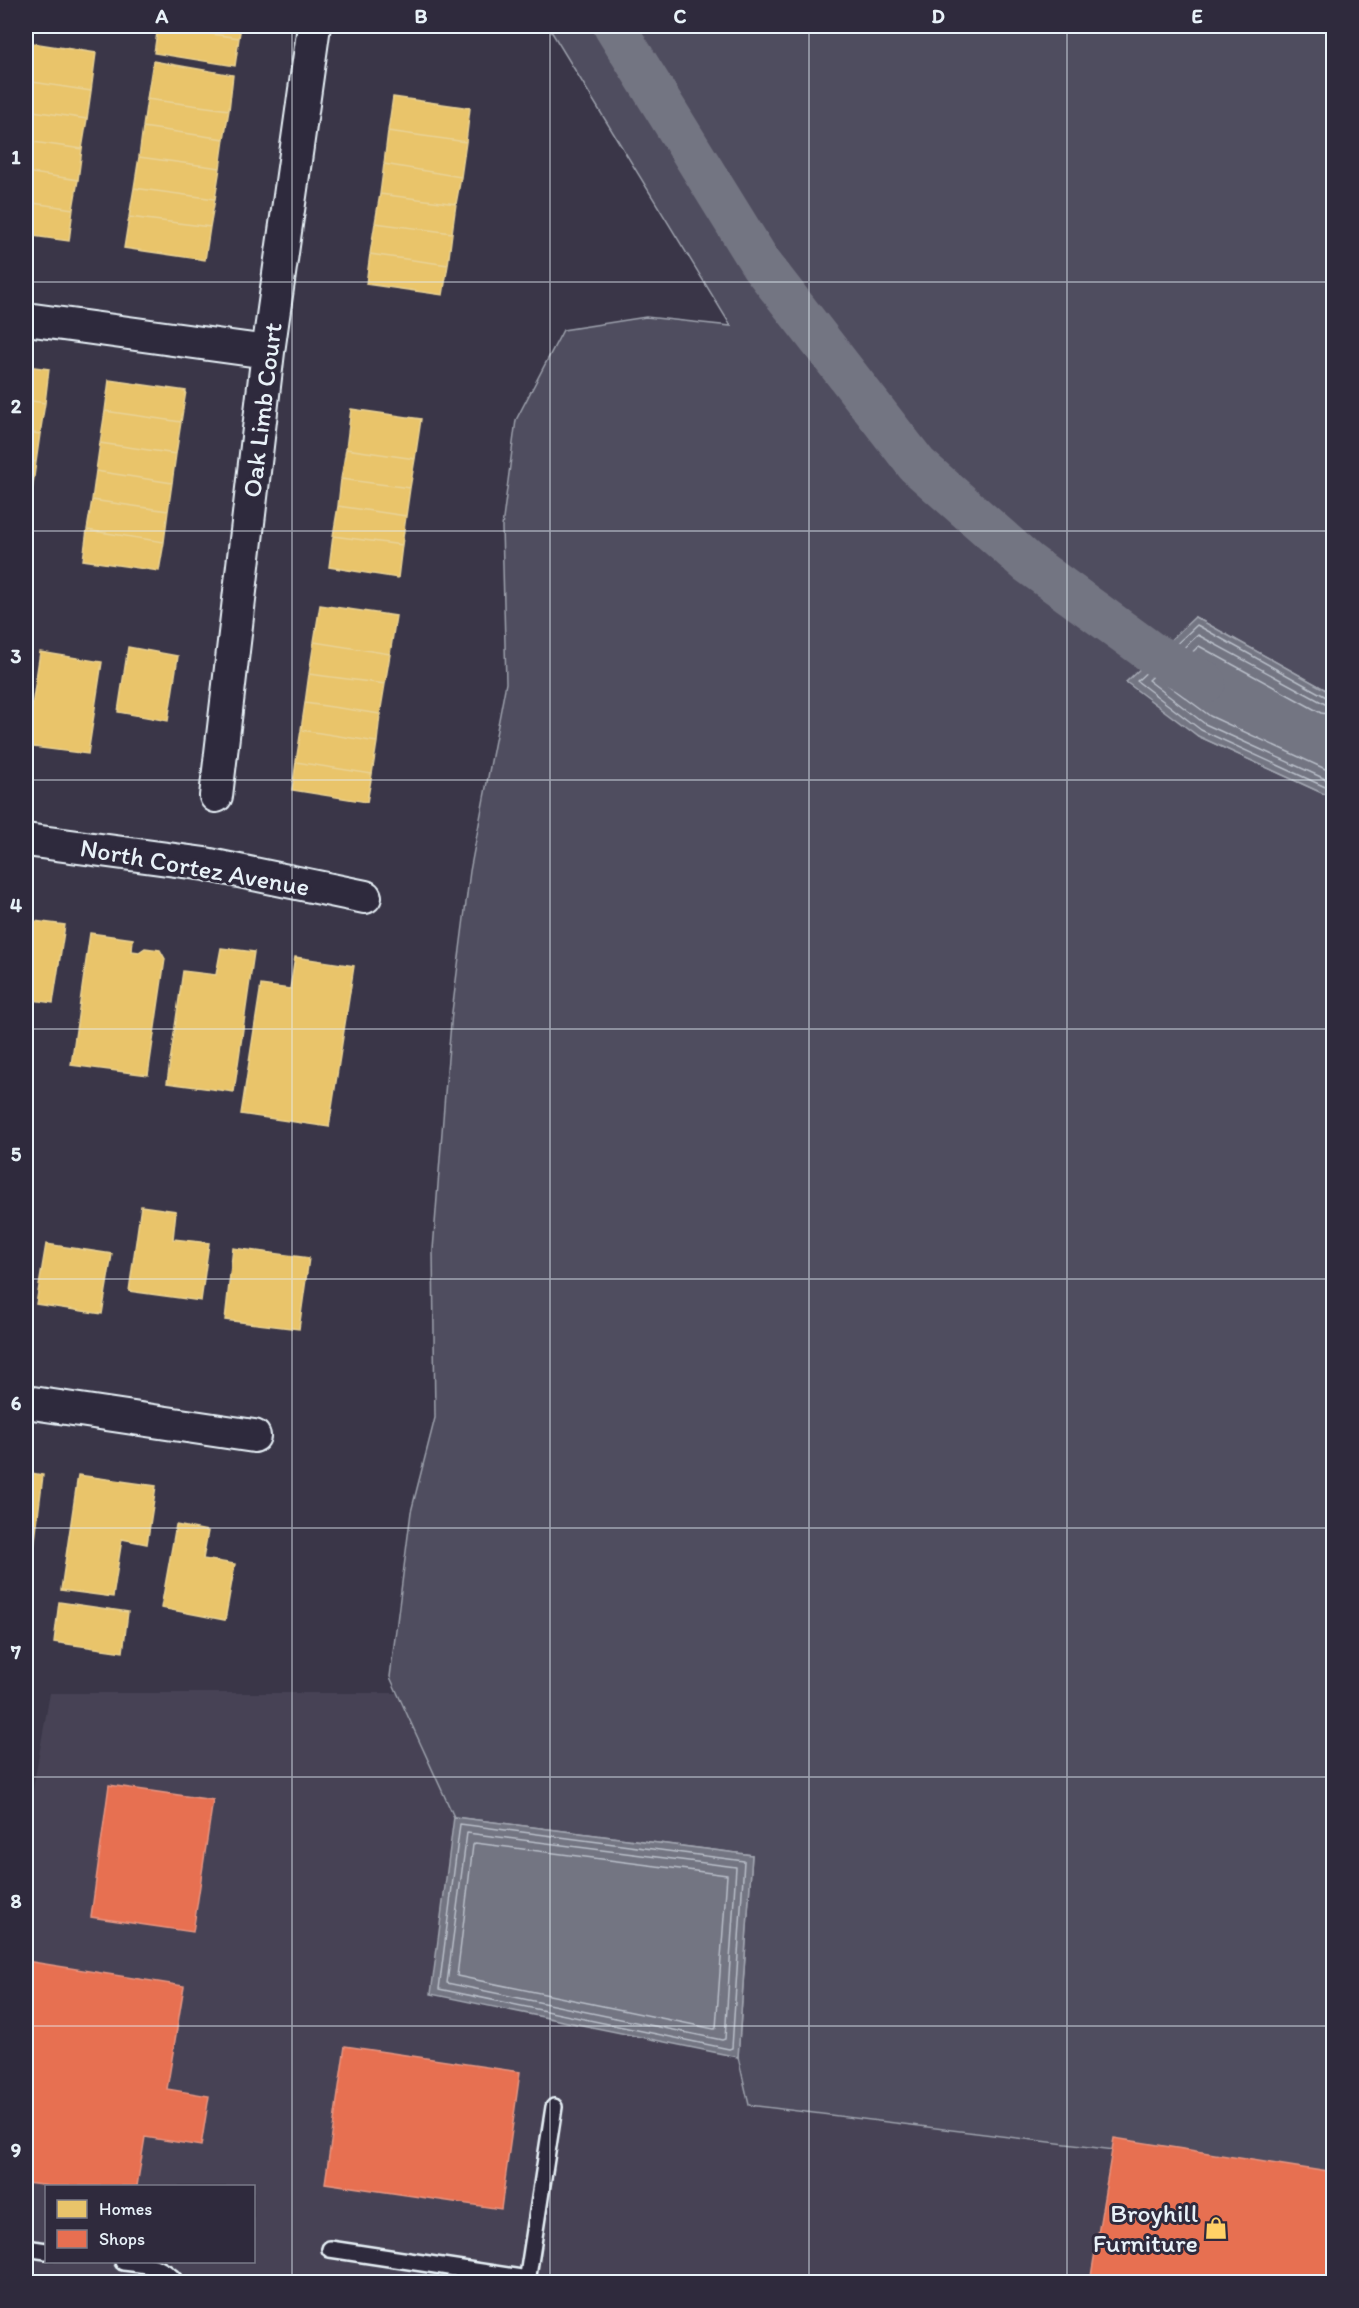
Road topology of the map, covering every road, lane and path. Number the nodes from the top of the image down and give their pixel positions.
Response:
1 (314, 26) edge
2 (26, 319) edge
3 (268, 351) junction
4 (216, 796) dead end
5 (26, 840) edge
6 (365, 897) dead end
7 (26, 1402) edge
8 (254, 1436) dead end
9 (554, 2107) dead end
10 (26, 2248) edge
11 (330, 2249) dead end
12 (45, 2251) edge
13 (131, 2263) edge
14 (527, 2281) edge
15 (176, 2283) edge

1 - 3 street, Oak Limb Court
2 - 3 street
3 - 4 street, Oak Limb Court
5 - 6 street, North Cortez Avenue
7 - 8 street
9 - 14 lane
10 - 12 lane
11 - 14 lane
13 - 15 lane

